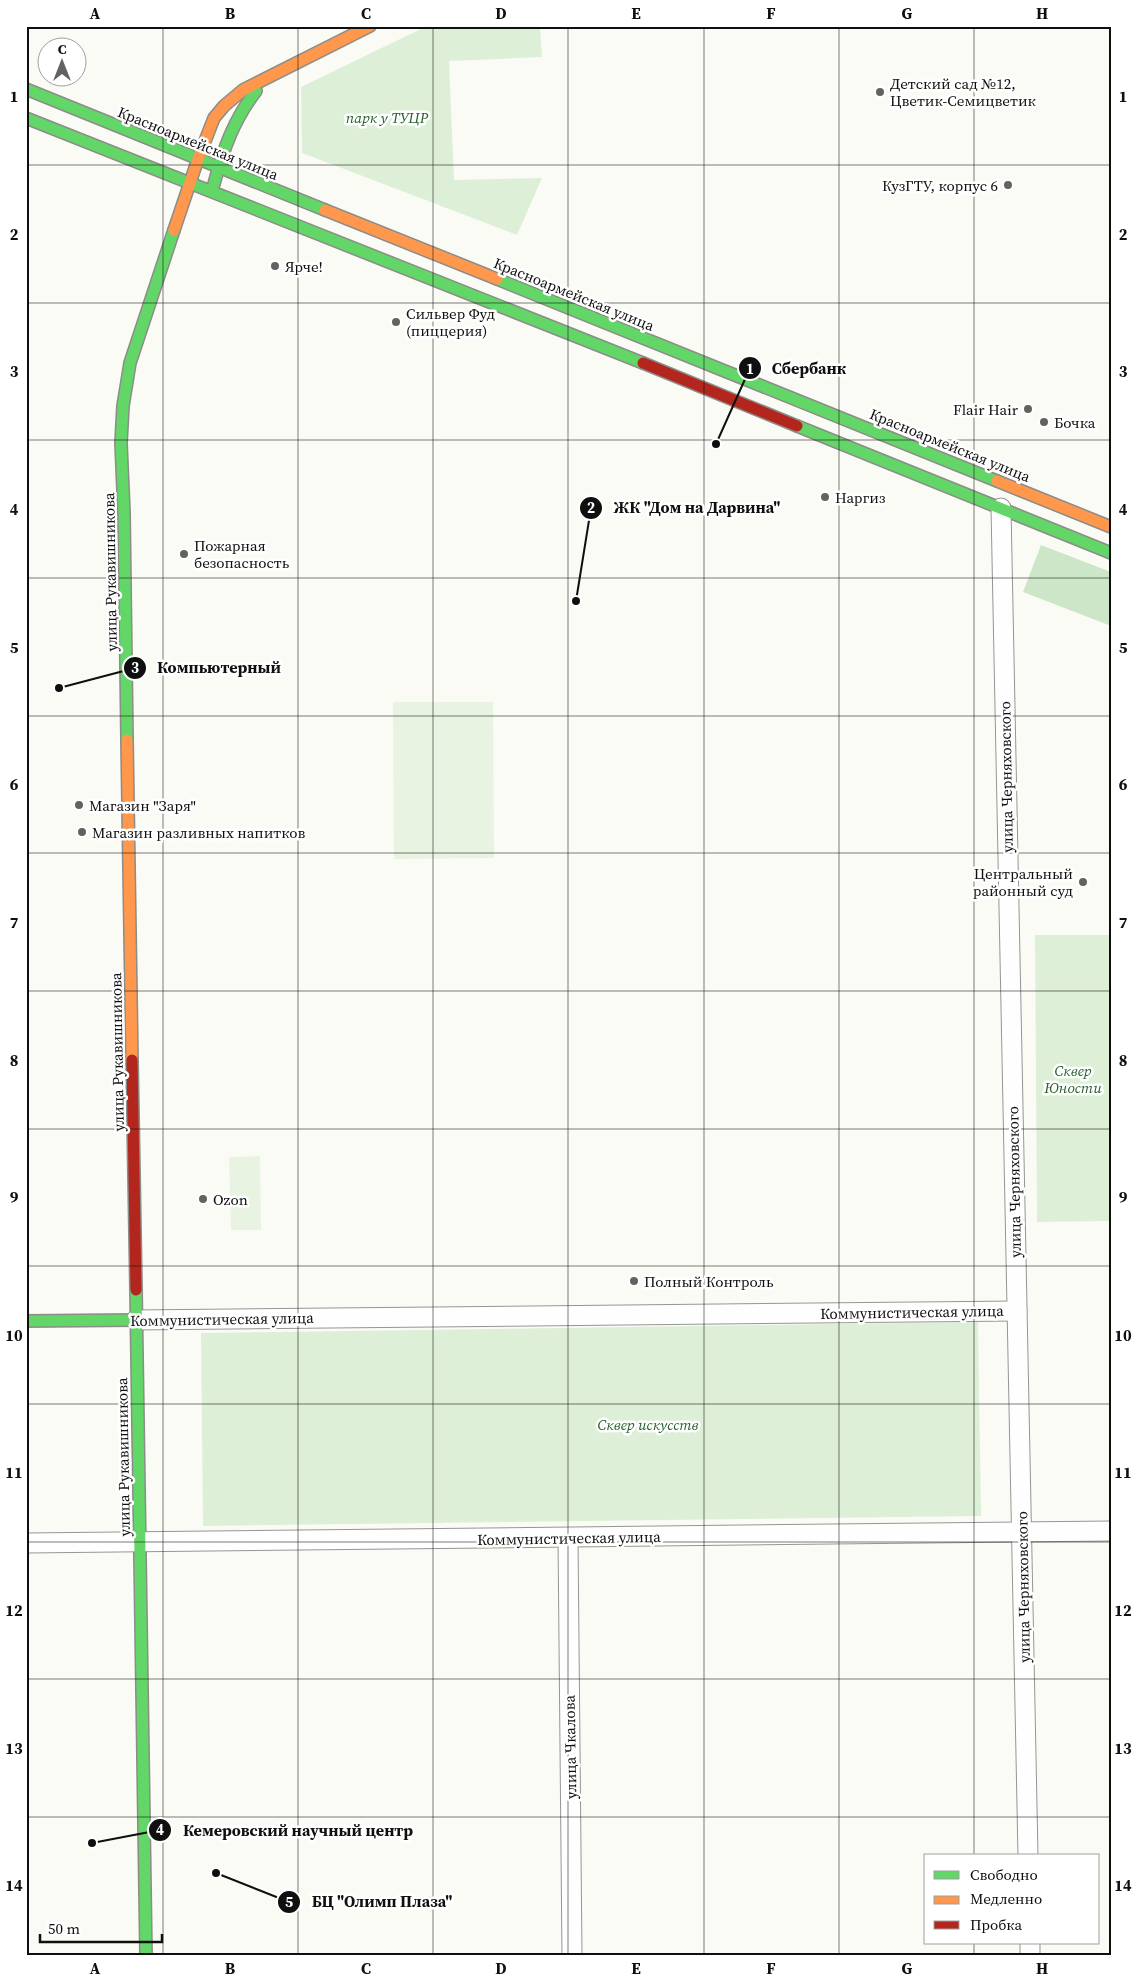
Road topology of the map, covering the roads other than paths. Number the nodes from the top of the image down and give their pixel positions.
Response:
1 (370, 26) edge
2 (268, 77) junction
3 (26, 89) edge
4 (26, 118) edge
5 (198, 159) junction
6 (218, 168) junction
7 (190, 183) junction
8 (212, 192) junction
9 (1001, 508) junction
10 (1111, 526) edge
11 (1111, 553) edge
12 (1017, 1311) junction
13 (136, 1320) junction
14 (26, 1321) edge
15 (1111, 1531) edge
16 (1022, 1532) junction
17 (568, 1538) junction
18 (26, 1543) edge
19 (140, 1543) junction
20 (1028, 1854) edge
21 (146, 1956) edge
22 (572, 1956) edge

1 - 2 main road, улица Рукавишникова
2 - 5 main road, улица Рукавишникова
2 - 6 main road
3 - 5 main road, Красноармейская улица
4 - 7 main road
5 - 6 main road, Красноармейская улица
5 - 7 main road, улица Рукавишникова
6 - 8 main road
6 - 10 main road, Красноармейская улица
7 - 8 main road
7 - 13 main road, улица Рукавишникова
8 - 9 main road
9 - 11 main road
9 - 12 street, улица Черняховского
12 - 13 street, Коммунистическая улица
12 - 16 street, улица Черняховского
13 - 14 main road, Коммунистическая улица
13 - 19 main road, улица Рукавишникова
15 - 16 street, Коммунистическая улица
16 - 17 street, Коммунистическая улица
16 - 20 street, улица Черняховского
17 - 19 street, Коммунистическая улица
17 - 22 street, улица Чкалова
18 - 19 street, Коммунистическая улица
19 - 21 main road, улица Рукавишникова

